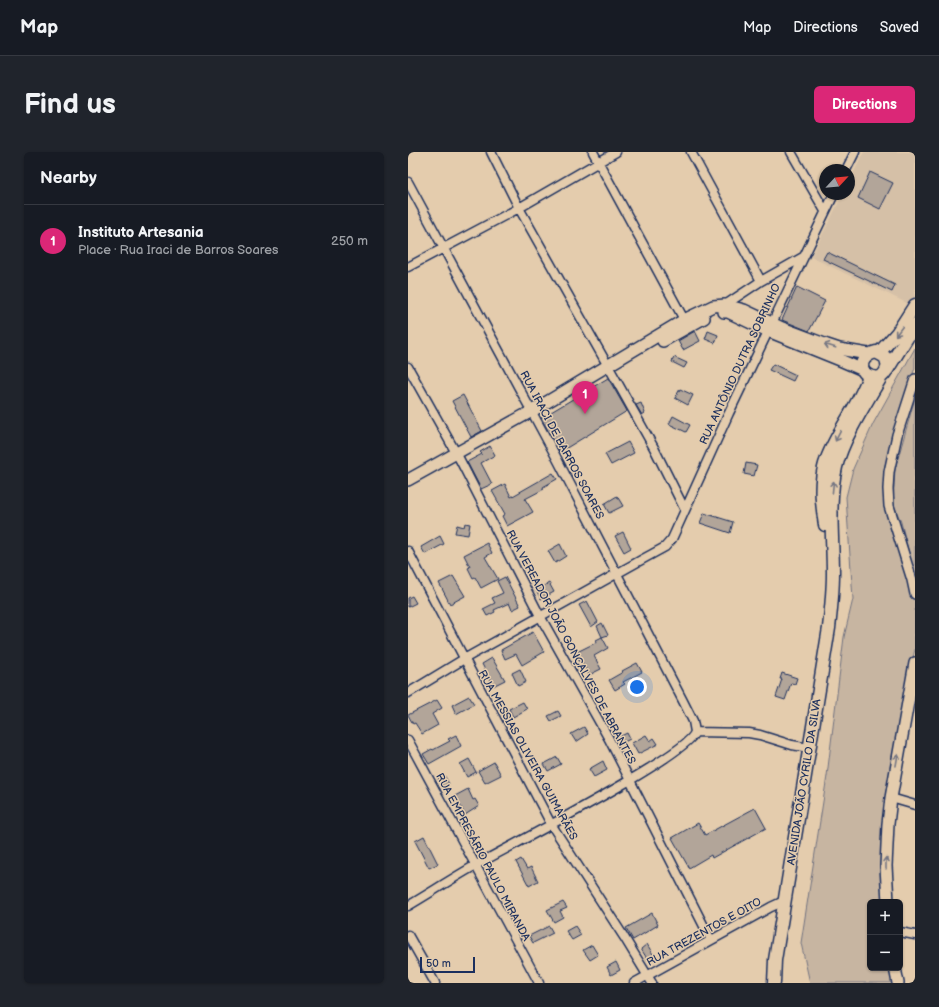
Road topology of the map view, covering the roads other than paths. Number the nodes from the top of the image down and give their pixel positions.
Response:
1 (491, 152) edge
2 (593, 152) edge
3 (616, 152) edge
4 (691, 152) edge
5 (791, 152) edge
6 (855, 152) edge
7 (599, 162) junction
8 (849, 164) edge
9 (408, 182) edge
10 (831, 200) edge
11 (519, 208) junction
12 (825, 211) junction
13 (443, 248) junction
14 (803, 257) junction
15 (408, 267) edge
16 (761, 281) junction
17 (725, 305) junction
18 (915, 306) edge
19 (686, 324) junction
20 (915, 325) edge
21 (770, 327) junction
22 (874, 353) junction
23 (408, 367) edge
24 (609, 369) junction
25 (875, 373) junction
26 (915, 379) edge
27 (533, 414) junction
28 (458, 457) junction
29 (408, 480) edge
30 (408, 489) edge
31 (685, 510) junction
32 (408, 552) edge
33 (617, 573) junction
34 (915, 594) edge
35 (540, 616) junction
36 (464, 659) junction
37 (915, 663) edge
38 (408, 693) edge
39 (912, 695) edge
40 (695, 732) junction
41 (408, 740) edge
42 (810, 748) junction
43 (630, 780) junction
44 (891, 798) junction
45 (915, 804) edge
46 (551, 824) junction
47 (475, 866) junction
48 (888, 899) edge
49 (784, 901) junction
50 (408, 906) edge
51 (903, 933) edge
52 (408, 935) edge
53 (915, 935) edge
54 (711, 940) junction
55 (896, 971) edge
56 (649, 979) edge
57 (434, 983) edge
58 (539, 983) edge
59 (634, 983) edge
60 (774, 983) edge
61 (898, 983) edge

1 - 11 street
2 - 7 street
3 - 7 street
4 - 16 street
5 - 12 street
6 - 8 street
7 - 11 street
7 - 19 street
9 - 13 street, RUA IRACI DE BARROS SOARES
10 - 12 street, RUA ANTÔNIO DUTRA SOBRINHO
11 - 13 street
11 - 24 street
12 - 14 street, RUA ANTÔNIO DUTRA SOBRINHO
13 - 15 street
13 - 27 street, RUA IRACI DE BARROS SOARES
14 - 16 street
14 - 21 street, RUA ANTÔNIO DUTRA SOBRINHO
16 - 17 street
17 - 19 main road
17 - 21 main road
18 -> 22 main road, AVENIDA JOÃO CYRILO DA SILVA
19 - 21 main road
19 - 24 main road
20 - 25 main road, AVENIDA JOÃO CYRILO DA SILVA
22 -> 21 main road
21 - 25 main road
21 - 31 street, RUA ANTÔNIO DUTRA SOBRINHO
22 - 25 main road, AVENIDA JOÃO CYRILO DA SILVA
22 - 25 main road
23 - 28 street, RUA VEREADOR JOÃO GONÇALVES DE ABRANTES
24 - 27 main road
24 - 31 street
25 - 42 main road, AVENIDA JOÃO CYRILO DA SILVA
26 - 34 street
27 - 28 main road
27 - 33 street, RUA IRACI DE BARROS SOARES
28 - 29 main road
28 - 30 main road
28 - 35 street, RUA VEREADOR JOÃO GONÇALVES DE ABRANTES
31 - 33 street, RUA ANTÔNIO DUTRA SOBRINHO
32 - 36 street, RUA MESSIAS OLIVEIRA GUIMARÃES
33 - 35 street
33 - 40 street, RUA IRACI DE BARROS SOARES
35 - 36 street
35 - 43 street, RUA VEREADOR JOÃO GONÇALVES DE ABRANTES
36 - 38 street
36 - 46 street, RUA MESSIAS OLIVEIRA GUIMARÃES
37 - 39 main road
44 -> 39 main road
40 - 42 street
40 - 43 street
41 - 47 street, RUA EMPRESÁRIO PAULO MIRANDA
42 - 49 main road, AVENIDA JOÃO CYRILO DA SILVA
43 - 46 street
43 - 54 street, RUA VEREADOR JOÃO GONÇALVES DE ABRANTES
44 - 45 street
48 -> 44 main road
46 - 47 street
46 - 56 street, RUA MESSIAS OLIVEIRA GUIMARÃES
47 - 50 street
47 - 58 street, RUA EMPRESÁRIO PAULO MIRANDA
49 - 54 street, RUA TREZENTOS E OITO
49 - 60 main road, AVENIDA JOÃO CYRILO DA SILVA
51 - 53 street
52 - 57 street
54 - 56 street, RUA TREZENTOS E OITO
55 - 61 main road
56 - 59 street, RUA TREZENTOS E OITO

